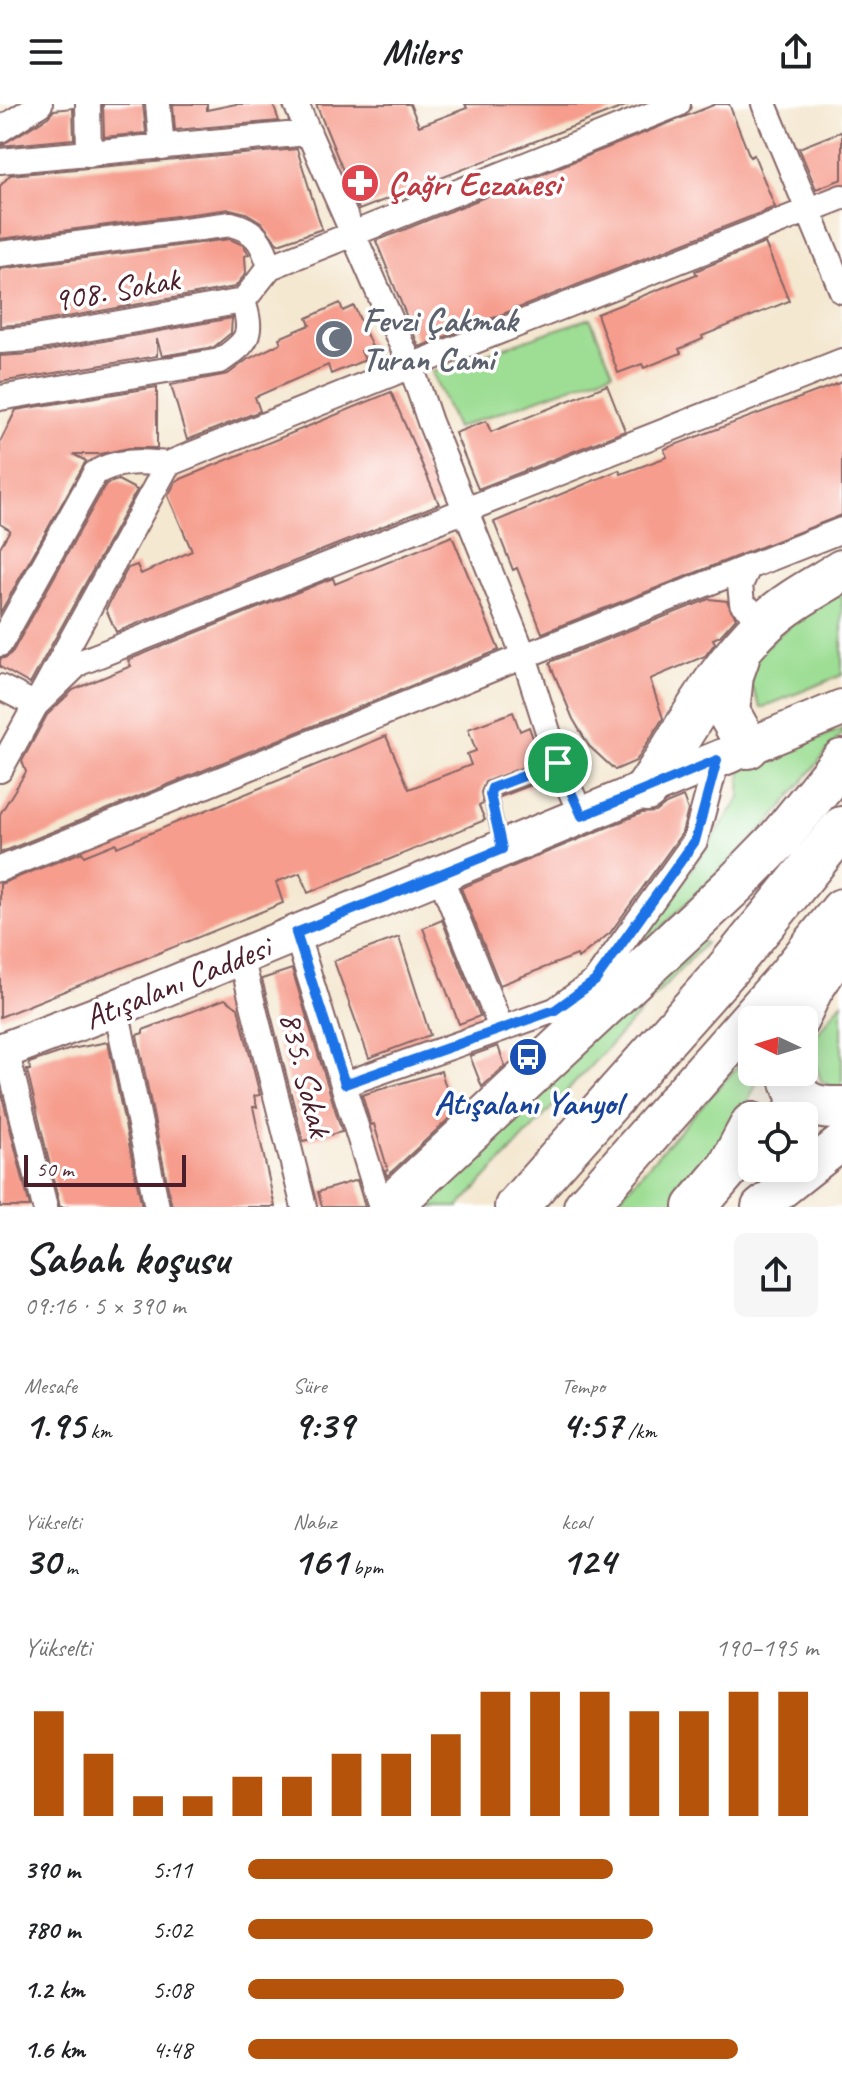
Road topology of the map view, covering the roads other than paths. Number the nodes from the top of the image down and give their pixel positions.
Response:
1 (40, 104) edge
2 (88, 104) edge
3 (158, 104) edge
4 (296, 104) edge
5 (678, 104) edge
6 (764, 104) edge
7 (0, 130) edge
8 (309, 133) junction
9 (162, 148) junction
10 (89, 154) junction
11 (0, 161) edge
12 (842, 197) edge
13 (808, 211) junction
14 (352, 235) junction
15 (0, 254) edge
16 (270, 267) junction
17 (842, 291) edge
18 (243, 301) junction
19 (0, 341) edge
20 (842, 361) edge
21 (411, 366) junction
22 (3, 402) edge
23 (168, 464) junction
24 (466, 508) junction
25 (842, 530) edge
26 (749, 566) junction
27 (842, 571) edge
28 (753, 636) junction
29 (0, 644) edge
30 (524, 656) junction
31 (0, 687) edge
32 (36, 705) junction
33 (838, 710) edge
34 (732, 754) junction
35 (842, 761) edge
36 (558, 763) junction
37 (0, 770) edge
38 (646, 790) junction
39 (582, 816) junction
40 (842, 828) edge
41 (502, 849) junction
42 (0, 869) edge
43 (439, 873) junction
44 (842, 910) edge
45 (296, 933) junction
46 (842, 942) edge
47 (241, 957) junction
48 (804, 1006) edge
49 (116, 1008) junction
50 (501, 1028) junction
51 (3, 1051) edge
52 (345, 1084) junction
53 (793, 1086) edge
54 (842, 1108) edge
55 (842, 1142) edge
56 (738, 1150) edge
57 (45, 1207) edge
58 (157, 1207) edge
59 (304, 1207) edge
60 (381, 1207) edge
61 (389, 1207) edge
62 (516, 1207) edge
63 (585, 1207) edge
64 (695, 1207) edge
65 (760, 1207) edge

1 - 7 street
2 - 10 street
3 - 9 street
4 - 8 street
5 - 14 street
6 - 13 street
8 - 9 street
8 - 14 street
9 - 10 street
10 - 11 street
12 - 13 street
13 - 17 street
13 - 21 street
14 - 16 street
14 - 21 street
15 - 16 street
16 - 18 street
18 - 19 street, 908. Sokak
18 - 22 street
20 - 24 street
21 - 23 street
21 - 24 street
23 - 29 street
23 - 32 street
24 - 30 street
24 - 32 street
25 - 26 street
26 - 28 street
26 - 30 street
27 - 28 highway
28 - 34 highway
28 - 38 highway
30 - 36 street
30 - 42 street
31 - 32 street
32 - 37 street
33 - 34 main road, Atışalanı Caddesi
34 - 38 main road, Atışalanı Caddesi
34 - 50 street
35 - 61 highway
36 - 39 street
36 - 41 lane
38 - 39 main road, Atışalanı Caddesi
39 - 41 main road, Atışalanı Caddesi
40 - 62 highway
41 - 43 main road, Atışalanı Caddesi
43 - 45 main road, Atışalanı Caddesi
43 - 50 street
44 - 63 highway
45 - 47 main road, Atışalanı Caddesi
45 - 52 street
46 - 48 highway
47 - 49 main road, Atışalanı Caddesi
47 - 59 street, 835. Sokak
49 - 51 main road, Atışalanı Caddesi
49 - 58 street
50 - 52 street
51 - 57 street
52 - 60 street
53 - 54 highway
55 - 65 main road
56 - 64 highway

